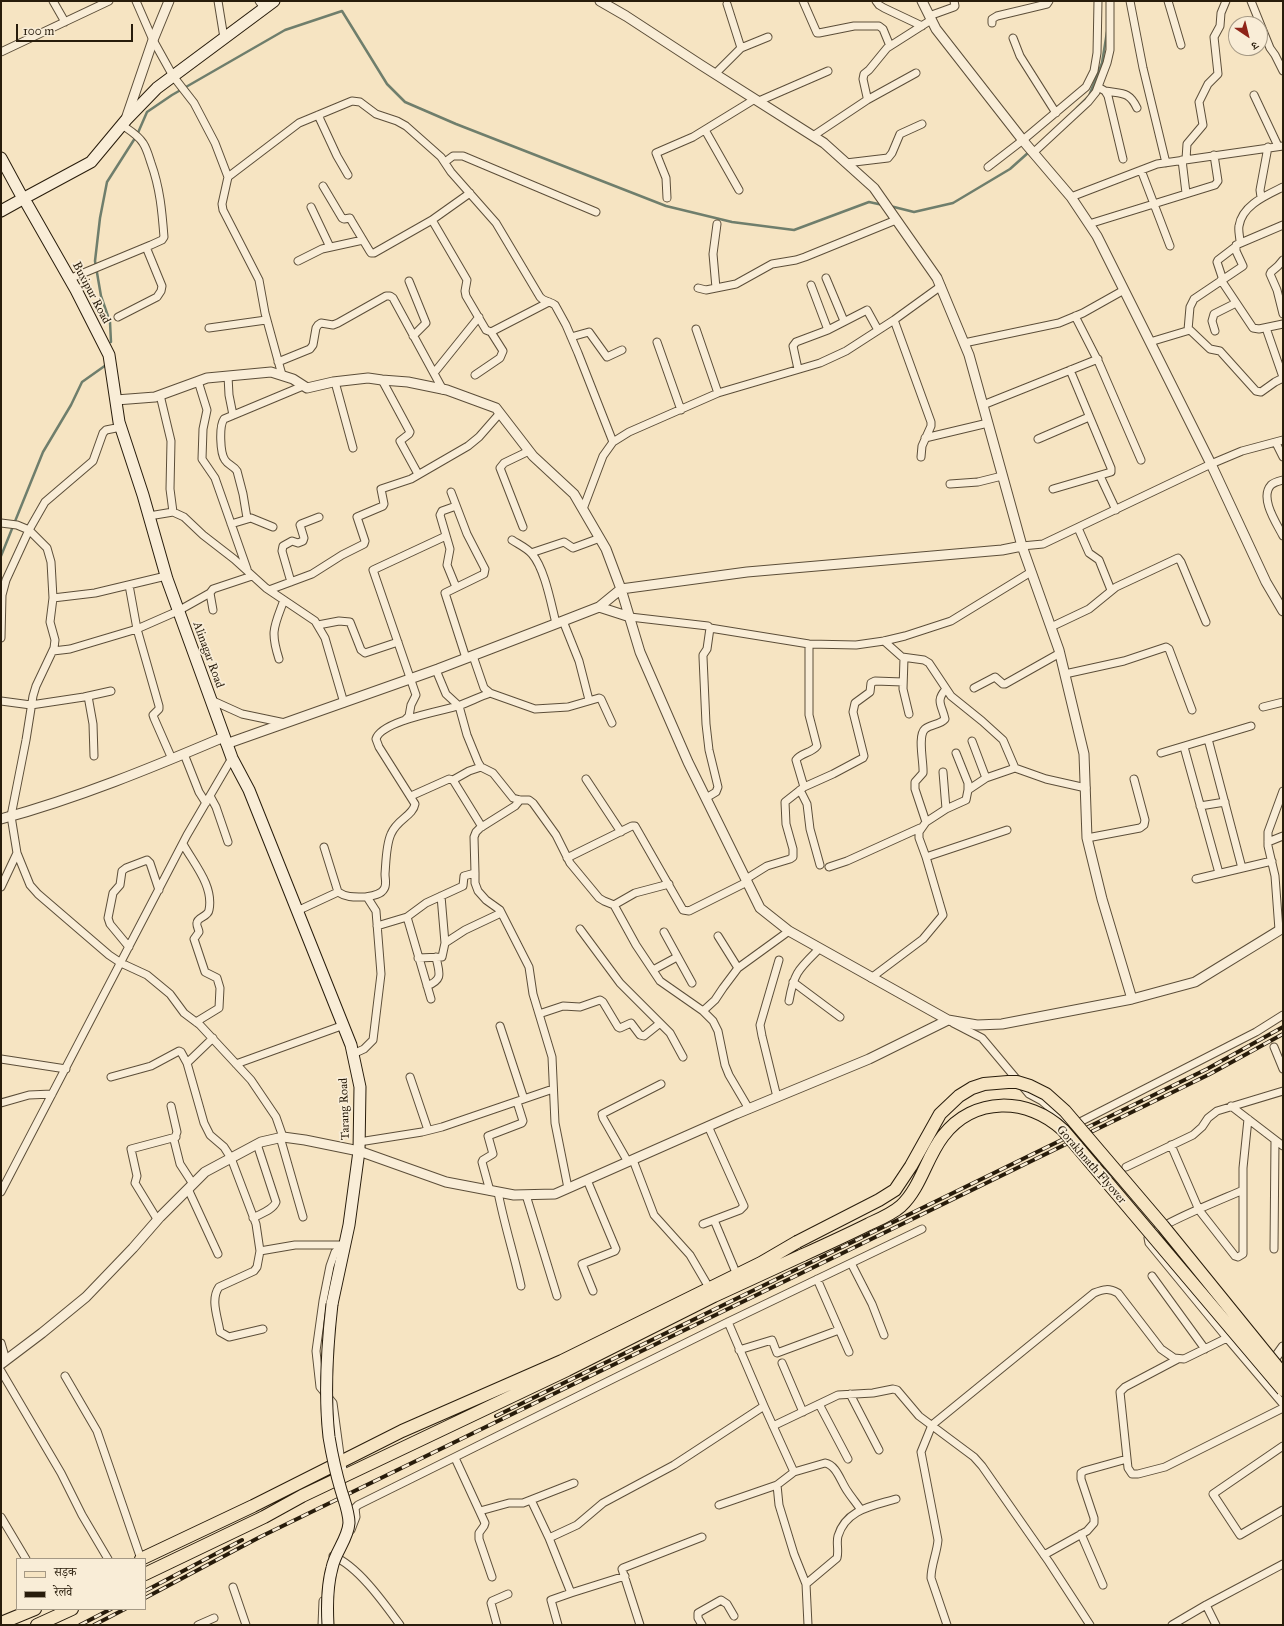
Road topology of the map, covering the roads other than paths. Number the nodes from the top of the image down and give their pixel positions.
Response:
1 (53, 1) edge
2 (109, 1) edge
3 (136, 1) edge
4 (169, 1) edge
5 (218, 1) edge
6 (274, 1) edge
7 (600, 1) edge
8 (803, 1) edge
9 (876, 1) edge
10 (922, 1) edge
11 (954, 1) edge
12 (1049, 1) edge
13 (1098, 1) edge
14 (1111, 1) edge
15 (1130, 1) edge
16 (1168, 1) edge
17 (1226, 1) edge
18 (1251, 1) edge
19 (727, 4) dead end
20 (262, 5) edge
21 (1027, 5) edge
22 (930, 18) junction
23 (65, 22) junction
24 (992, 23) dead end
25 (922, 26) junction
26 (768, 37) dead end
27 (224, 38) junction
28 (1014, 38) dead end
29 (153, 40) junction
30 (1181, 44) dead end
31 (890, 46) junction
32 (741, 48) junction
33 (1, 52) edge
34 (828, 71) dead end
35 (1283, 71) edge
36 (715, 74) junction
37 (916, 74) dead end
38 (173, 76) junction
39 (1098, 87) junction
40 (1105, 91) junction
41 (1254, 95) dead end
42 (757, 100) junction
43 (867, 100) junction
44 (1137, 108) dead end
45 (1056, 113) junction
46 (318, 115) junction
47 (124, 122) junction
48 (922, 124) dead end
49 (705, 130) junction
50 (813, 136) junction
51 (1024, 142) junction
52 (1281, 146) edge
53 (1268, 147) junction
54 (1032, 152) junction
55 (1214, 155) junction
56 (1, 158) edge
57 (1123, 159) dead end
58 (1184, 160) junction
59 (445, 162) junction
60 (846, 163) junction
61 (1166, 163) junction
62 (988, 167) dead end
63 (1141, 170) junction
64 (348, 175) dead end
65 (228, 177) junction
66 (323, 186) dead end
67 (1283, 187) edge
68 (740, 190) dead end
69 (470, 193) junction
70 (1186, 193) junction
71 (1071, 197) junction
72 (1261, 197) junction
73 (667, 198) dead end
74 (24, 199) junction
75 (1153, 203) junction
76 (310, 207) dead end
77 (1, 211) edge
78 (596, 212) dead end
79 (894, 217) junction
80 (432, 220) junction
81 (717, 224) dead end
82 (1089, 224) junction
83 (1283, 225) edge
84 (363, 240) junction
85 (1238, 245) junction
86 (1170, 246) dead end
87 (146, 247) junction
88 (330, 247) junction
89 (1283, 260) edge
90 (298, 261) dead end
91 (826, 278) dead end
92 (69, 279) junction
93 (1222, 280) junction
94 (409, 281) dead end
95 (811, 285) dead end
96 (941, 286) junction
97 (698, 288) dead end
98 (716, 288) junction
99 (1124, 290) junction
100 (549, 302) junction
101 (1236, 303) junction
102 (1283, 314) edge
103 (1076, 316) junction
104 (118, 317) dead end
105 (479, 317) junction
106 (266, 320) junction
107 (894, 320) junction
108 (844, 321) junction
109 (1283, 324) edge
110 (209, 328) dead end
111 (696, 328) dead end
112 (1266, 328) junction
113 (828, 330) junction
114 (878, 330) junction
115 (1188, 330) junction
116 (1215, 331) dead end
117 (491, 332) junction
118 (414, 336) junction
119 (571, 337) junction
120 (658, 342) dead end
121 (1150, 342) junction
122 (964, 344) junction
123 (622, 350) dead end
124 (1098, 359) junction
125 (278, 362) junction
126 (798, 370) junction
127 (1070, 370) junction
128 (434, 373) junction
129 (282, 375) junction
130 (475, 375) dead end
131 (228, 376) junction
132 (1283, 378) edge
133 (382, 380) junction
134 (198, 381) junction
135 (335, 382) junction
136 (303, 386) junction
137 (443, 390) junction
138 (718, 393) junction
139 (160, 395) junction
140 (116, 400) junction
141 (983, 405) junction
142 (681, 410) junction
143 (500, 413) junction
144 (233, 416) junction
145 (1089, 417) junction
146 (988, 423) junction
147 (121, 427) junction
148 (925, 438) junction
149 (1038, 439) dead end
150 (1283, 440) edge
151 (613, 442) junction
152 (1276, 443) junction
153 (353, 448) dead end
154 (529, 451) junction
155 (921, 457) dead end
156 (1283, 457) edge
157 (1141, 460) dead end
158 (1211, 464) junction
159 (418, 474) junction
160 (1002, 476) junction
161 (1100, 476) junction
162 (1283, 480) edge
163 (950, 484) dead end
164 (1053, 489) dead end
165 (450, 492) dead end
166 (456, 506) junction
167 (583, 509) junction
168 (1116, 510) junction
169 (173, 512) junction
170 (149, 516) junction
171 (319, 517) dead end
172 (247, 518) junction
173 (1, 523) edge
174 (231, 524) junction
175 (273, 527) dead end
176 (523, 527) dead end
177 (1078, 528) junction
178 (30, 530) junction
179 (446, 536) junction
180 (1283, 536) edge
181 (600, 538) junction
182 (512, 540) dead end
183 (1022, 546) junction
184 (531, 553) junction
185 (1031, 572) junction
186 (250, 574) junction
187 (166, 576) junction
188 (291, 582) junction
189 (129, 585) junction
190 (456, 587) junction
191 (621, 589) junction
192 (269, 590) junction
193 (1112, 590) junction
194 (210, 593) junction
195 (53, 598) junction
196 (284, 600) junction
197 (599, 607) junction
198 (213, 610) dead end
199 (178, 611) junction
200 (1283, 611) edge
201 (630, 617) junction
202 (560, 622) junction
203 (1206, 622) dead end
204 (318, 625) junction
205 (1051, 627) junction
206 (710, 628) junction
207 (137, 629) junction
208 (1, 638) edge
209 (398, 642) junction
210 (884, 642) junction
211 (809, 644) junction
212 (53, 651) junction
213 (1060, 653) junction
214 (470, 657) junction
215 (904, 658) junction
216 (279, 659) dead end
217 (436, 670) junction
218 (1065, 674) junction
219 (411, 679) junction
220 (903, 682) junction
221 (974, 688) dead end
222 (946, 689) junction
223 (111, 691) dead end
224 (490, 693) junction
225 (88, 696) junction
226 (211, 700) junction
227 (590, 700) junction
228 (1, 701) edge
229 (1283, 702) edge
230 (344, 703) junction
231 (31, 705) junction
232 (459, 706) junction
233 (1263, 707) dead end
234 (1192, 710) dead end
235 (909, 714) dead end
236 (405, 720) junction
237 (285, 723) junction
238 (612, 723) dead end
239 (1251, 726) dead end
240 (225, 740) junction
241 (1208, 740) junction
242 (972, 741) dead end
243 (1184, 746) junction
244 (956, 753) dead end
245 (1161, 753) dead end
246 (184, 754) junction
247 (94, 756) dead end
248 (232, 758) junction
249 (172, 759) junction
250 (481, 767) junction
251 (1015, 768) junction
252 (943, 772) dead end
253 (986, 778) junction
254 (586, 779) dead end
255 (1134, 779) dead end
256 (453, 780) junction
257 (802, 788) junction
258 (1086, 788) junction
259 (968, 790) junction
260 (1283, 791) edge
261 (410, 796) junction
262 (706, 798) junction
263 (208, 800) junction
264 (520, 800) junction
265 (1225, 802) junction
266 (1200, 806) junction
267 (946, 809) junction
268 (11, 816) junction
269 (1, 819) edge
270 (926, 822) junction
271 (482, 827) junction
272 (920, 828) junction
273 (1007, 830) dead end
274 (622, 832) junction
275 (1283, 836) edge
276 (1087, 838) junction
277 (228, 842) dead end
278 (1268, 842) junction
279 (183, 844) junction
280 (324, 847) dead end
281 (17, 853) junction
282 (926, 857) junction
283 (567, 858) junction
284 (1272, 861) junction
285 (820, 865) dead end
286 (829, 867) dead end
287 (1242, 868) junction
288 (475, 873) junction
289 (1219, 873) junction
290 (1196, 878) dead end
291 (747, 881) junction
292 (669, 884) junction
293 (1, 887) edge
294 (159, 890) junction
295 (338, 892) junction
296 (441, 896) junction
297 (366, 897) junction
298 (614, 905) junction
299 (297, 911) junction
300 (502, 913) junction
301 (407, 917) junction
302 (377, 926) junction
303 (580, 929) dead end
304 (1281, 929) edge
305 (789, 931) junction
306 (664, 932) dead end
307 (718, 936) dead end
308 (445, 943) junction
309 (129, 947) junction
310 (819, 948) junction
311 (436, 957) junction
312 (677, 957) junction
313 (418, 958) junction
314 (779, 960) dead end
315 (121, 963) junction
316 (738, 968) junction
317 (653, 970) junction
318 (872, 978) junction
319 (793, 982) junction
320 (692, 983) dead end
321 (427, 986) junction
322 (431, 999) dead end
323 (1132, 999) junction
324 (789, 1001) dead end
325 (702, 1011) junction
326 (539, 1014) junction
327 (1283, 1015) edge
328 (840, 1017) dead end
329 (948, 1020) junction
330 (196, 1022) junction
331 (659, 1024) junction
332 (344, 1025) junction
333 (500, 1026) dead end
334 (213, 1038) junction
335 (1274, 1047) dead end
336 (353, 1054) junction
337 (683, 1057) dead end
338 (1, 1059) edge
339 (187, 1063) junction
340 (236, 1064) junction
341 (66, 1069) junction
342 (1283, 1069) edge
343 (111, 1077) dead end
344 (410, 1077) dead end
345 (661, 1084) dead end
346 (553, 1089) junction
347 (1283, 1091) edge
348 (52, 1094) junction
349 (777, 1097) junction
350 (520, 1100) junction
351 (1, 1103) edge
352 (170, 1106) dead end
353 (1231, 1106) junction
354 (749, 1108) junction
355 (1248, 1119) junction
356 (708, 1126) junction
357 (428, 1130) junction
358 (176, 1137) junction
359 (282, 1137) junction
360 (1275, 1140) junction
361 (257, 1144) junction
362 (1171, 1145) junction
363 (1283, 1146) edge
364 (359, 1147) junction
365 (231, 1158) junction
366 (631, 1161) junction
367 (1126, 1167) dead end
368 (587, 1180) junction
369 (190, 1187) junction
370 (568, 1188) junction
371 (1243, 1190) junction
372 (494, 1191) junction
373 (1, 1192) edge
374 (526, 1195) junction
375 (1199, 1210) junction
376 (303, 1217) dead end
377 (253, 1218) junction
378 (158, 1219) junction
379 (714, 1220) junction
380 (703, 1224) dead end
381 (922, 1229) dead end
382 (1274, 1249) dead end
383 (344, 1250) junction
384 (260, 1251) junction
385 (218, 1254) dead end
386 (851, 1263) junction
387 (737, 1275) junction
388 (1152, 1276) dead end
389 (817, 1279) junction
390 (521, 1286) dead end
391 (593, 1291) dead end
392 (712, 1292) junction
393 (557, 1296) dead end
394 (728, 1322) junction
395 (263, 1329) dead end
396 (839, 1330) junction
397 (884, 1336) dead end
398 (1227, 1338) junction
399 (1, 1343) edge
400 (1283, 1347) edge
401 (1205, 1348) junction
402 (739, 1350) junction
403 (849, 1352) dead end
404 (1178, 1358) junction
405 (3, 1362) edge
406 (782, 1363) dead end
407 (1, 1371) edge
408 (1283, 1374) edge
409 (65, 1376) dead end
410 (1283, 1377) edge
411 (1283, 1390) edge
412 (850, 1394) junction
413 (819, 1404) junction
414 (1283, 1404) edge
415 (764, 1406) junction
416 (1283, 1408) edge
417 (803, 1412) junction
418 (932, 1425) junction
419 (773, 1426) junction
420 (1283, 1446) edge
421 (879, 1450) dead end
422 (455, 1458) junction
423 (848, 1459) dead end
424 (1127, 1459) junction
425 (341, 1462) junction
426 (794, 1472) junction
427 (345, 1476) junction
428 (574, 1483) dead end
429 (776, 1485) junction
430 (896, 1499) dead end
431 (531, 1500) junction
432 (719, 1505) dead end
433 (861, 1510) junction
434 (1283, 1510) edge
435 (480, 1512) junction
436 (1, 1518) edge
437 (1081, 1534) junction
438 (702, 1537) dead end
439 (549, 1538) junction
440 (1044, 1555) junction
441 (332, 1556) junction
442 (25, 1558) edge
443 (107, 1558) edge
444 (141, 1558) edge
445 (143, 1558) edge
446 (1283, 1564) edge
447 (146, 1574) edge
448 (625, 1576) junction
449 (492, 1577) dead end
450 (806, 1584) junction
451 (1103, 1585) dead end
452 (233, 1587) dead end
453 (571, 1593) junction
454 (508, 1594) dead end
455 (1206, 1605) junction
456 (33, 1610) edge
457 (67, 1610) edge
458 (52, 1613) edge
459 (734, 1616) dead end
460 (214, 1618) dead end
461 (1, 1623) edge
462 (37, 1625) edge
463 (198, 1625) edge
464 (246, 1625) edge
465 (322, 1625) edge
466 (328, 1625) edge
467 (400, 1625) edge
468 (497, 1625) edge
469 (558, 1625) edge
470 (640, 1625) edge
471 (702, 1625) edge
472 (808, 1625) edge
473 (947, 1625) edge
474 (1090, 1625) edge
475 (1172, 1625) edge
476 (1216, 1625) edge

1 - 23 street
2 - 23 street
3 - 29 street
4 - 29 street
5 - 27 street
6 - 20 main road
7 - 36 street
8 - 31 street
9 - 25 street
10 - 22 street
11 - 22 street
12 - 21 street
13 - 45 street
14 - 39 street
15 - 61 street
16 - 30 street
17 - 58 street
18 - 35 street
19 - 32 street
20 - 27 main road
21 - 24 street
22 - 25 street
22 - 51 street
23 - 33 street
25 - 31 street
26 - 32 street
27 - 38 main road
28 - 45 street
29 - 38 street
29 - 47 street
31 - 43 street
32 - 36 street
34 - 42 street
36 - 42 street
37 - 43 street
38 - 47 main road
38 - 65 street
39 - 40 street
39 - 54 street
40 - 44 street
40 - 57 street
41 - 52 street
42 - 49 street
42 - 50 street
43 - 50 street
45 - 51 street
46 - 59 street
46 - 64 street
46 - 65 street
47 - 74 main road
47 - 87 street
48 - 60 street
49 - 68 street
49 - 73 street
50 - 60 street
51 - 54 street
51 - 62 street
52 - 53 street
53 - 55 street
53 - 72 street
54 - 71 street
55 - 58 street
55 - 70 street
56 - 74 main road, Buxipur Road
58 - 61 street
58 - 70 street
59 - 69 street
59 - 78 street
60 - 79 street
61 - 63 street
63 - 71 street
63 - 75 street
65 - 106 street
66 - 84 street
67 - 72 street
69 - 80 street
69 - 100 street
70 - 75 street
71 - 82 street
72 - 85 street
74 - 77 main road
74 - 92 main road, Buxipur Road
75 - 82 street
75 - 86 street
76 - 88 street
79 - 96 street
79 - 98 street
80 - 84 street
80 - 105 street
81 - 98 street
82 - 99 street
83 - 85 street
84 - 88 street
85 - 93 street
85 - 93 street
87 - 92 street
87 - 104 street
88 - 90 street
89 - 102 street
91 - 108 street
92 - 140 main road, Buxipur Road
93 - 101 street
93 - 115 street
94 - 118 street
95 - 113 street
96 - 107 street
96 - 122 street
97 - 98 street
99 - 103 street
99 - 121 street
100 - 117 street
100 - 119 street
101 - 112 street
101 - 116 street
103 - 122 street
103 - 124 street
105 - 117 street
105 - 128 street
106 - 110 street
106 - 125 street
107 - 114 street
107 - 148 street
108 - 113 street
108 - 114 street
109 - 112 street
111 - 138 street
112 - 132 street
113 - 126 street
114 - 126 street
115 - 121 street
115 - 132 street
117 - 130 street
118 - 125 street
118 - 128 street
119 - 123 street
119 - 151 street
120 - 142 street
121 - 158 street
122 - 141 street
124 - 127 street
124 - 157 street
125 - 129 street
126 - 138 street
127 - 141 street
127 - 145 street
128 - 137 street
129 - 131 street
129 - 136 street
131 - 134 street
131 - 144 street
133 - 135 street
133 - 137 street
133 - 159 street
134 - 139 street
134 - 174 street
135 - 136 street
135 - 153 street
136 - 144 street
137 - 143 street
138 - 142 street
139 - 140 street
139 - 169 street
140 - 147 main road, Alinagar Road
141 - 146 street
142 - 151 street
143 - 154 street
143 - 159 street
144 - 172 street
145 - 149 street
145 - 161 street
146 - 148 street
146 - 160 street
147 - 170 main road, Alinagar Road
147 - 178 street
148 - 155 street
150 - 152 street
151 - 167 street
152 - 156 street
152 - 158 street
154 - 167 street
154 - 176 street
158 - 168 street
158 - 200 street
159 - 188 street
160 - 163 street
160 - 183 street
161 - 164 street
161 - 168 street
162 - 180 street
165 - 166 street
166 - 179 street
166 - 190 street
167 - 181 street
168 - 177 street
169 - 170 street
169 - 186 street
170 - 187 main road, Alinagar Road
171 - 188 street
172 - 174 street
172 - 175 street
173 - 178 street
174 - 186 street
177 - 183 street
177 - 193 street
178 - 195 street
178 - 208 street
179 - 190 street
179 - 209 street
181 - 184 street
181 - 191 street
182 - 184 street
183 - 185 street
183 - 191 street
184 - 202 street
185 - 205 street
185 - 210 street
186 - 192 street
186 - 194 street
187 - 189 street
187 - 199 main road, Alinagar Road
188 - 192 street
189 - 195 street
189 - 207 street
190 - 214 street
191 - 197 street
191 - 201 street
192 - 196 street
193 - 203 street
193 - 205 street
194 - 198 street
194 - 199 street
195 - 212 street
196 - 204 street
196 - 216 street
197 - 201 street
197 - 202 street
199 - 207 street
199 - 226 main road, Alinagar Road
201 - 206 street
201 - 262 street
202 - 214 street
202 - 227 street
204 - 209 street
204 - 230 street
205 - 213 street
206 - 211 street
206 - 262 street
207 - 212 street
207 - 249 street
209 - 219 street
210 - 211 street
210 - 215 street
211 - 257 street
212 - 231 street
213 - 218 street
213 - 221 street
214 - 217 street
214 - 224 street
215 - 220 street
215 - 222 street
217 - 219 street
217 - 232 street
218 - 234 street
218 - 258 street
219 - 230 street
219 - 236 street
220 - 235 street
220 - 257 street
222 - 251 street
222 - 270 street
223 - 225 street
224 - 227 street
224 - 232 street
225 - 231 street
225 - 247 street
226 - 237 street
226 - 240 main road, Alinagar Road
227 - 238 street
228 - 231 street
229 - 233 street
230 - 237 street
231 - 268 street
232 - 236 street
232 - 250 street
236 - 261 street
237 - 240 street
239 - 241 street
240 - 246 street
240 - 248 main road, Alinagar Road
241 - 243 street
241 - 265 street
242 - 253 street
243 - 245 street
243 - 266 street
244 - 259 street
246 - 249 street
246 - 263 street
248 - 263 street
248 - 299 main road, Alinagar Road
249 - 268 street
250 - 256 street
250 - 264 street
251 - 253 street
251 - 258 street
252 - 267 street
253 - 259 street
254 - 274 street
255 - 276 street
256 - 261 street
256 - 271 street
257 - 285 street
257 - 291 street
258 - 276 street
259 - 267 street
260 - 278 street
261 - 297 street
262 - 291 street
263 - 277 street
263 - 279 street
264 - 271 street
264 - 283 street
265 - 266 street
265 - 287 street
266 - 289 street
267 - 270 street
268 - 269 street
268 - 281 street
270 - 272 street
271 - 288 street
272 - 282 street
272 - 286 street
273 - 282 street
274 - 283 street
274 - 292 street
275 - 278 street
276 - 323 street
278 - 284 street
279 - 294 street
279 - 330 street
280 - 295 street
281 - 293 street
281 - 315 street
282 - 318 street
283 - 298 street
284 - 287 street
284 - 304 street
287 - 289 street
288 - 296 street
288 - 300 street
289 - 290 street
291 - 292 street
291 - 305 street
292 - 298 street
294 - 309 street
294 - 309 street
295 - 297 street
295 - 299 street
296 - 301 street
296 - 308 street
297 - 302 street
298 - 317 street
299 - 332 main road, Tarang Road
300 - 308 street
300 - 326 street
301 - 302 street
301 - 313 street
302 - 336 street
303 - 331 street
304 - 323 street
305 - 310 street
305 - 316 street
306 - 312 street
307 - 316 street
308 - 311 street
309 - 315 street
310 - 318 street
310 - 319 street
311 - 313 street
311 - 321 street
312 - 317 street
312 - 320 street
313 - 321 street
314 - 349 street
315 - 330 street
315 - 341 street
316 - 325 street
317 - 325 street
318 - 329 street
319 - 324 street
319 - 328 street
321 - 322 street
323 - 329 street
325 - 354 street
326 - 331 street
326 - 346 street
327 - 329 street
329 - 349 street
330 - 334 street
331 - 337 street
332 - 336 main road, Tarang Road
332 - 340 street
333 - 350 street
334 - 339 street
334 - 340 street
335 - 342 street
336 - 364 main road, Tarang Road
338 - 341 street
339 - 343 street
339 - 365 street
340 - 359 street
341 - 348 street
344 - 357 street
345 - 366 street
346 - 350 street
346 - 370 street
347 - 353 street
348 - 351 street
348 - 373 street
349 - 354 street
350 - 357 street
350 - 372 street
352 - 358 street
353 - 355 street
353 - 362 street
354 - 356 street
355 - 360 street
355 - 371 street
356 - 366 street
356 - 379 street
357 - 364 street
358 - 369 street
358 - 378 street
359 - 361 street
359 - 364 street
359 - 376 street
360 - 363 street
360 - 382 street
361 - 365 street
361 - 377 street
362 - 367 street
362 - 375 street
364 - 372 street
364 - 383 main road, Tarang Road
365 - 369 street
365 - 377 street
366 - 368 street
366 - 392 street
368 - 370 street
368 - 391 street
369 - 378 street
369 - 385 street
370 - 374 street
371 - 375 street
371 - 375 street
372 - 374 street
372 - 390 street
374 - 393 street
375 - 398 street
377 - 384 street
378 - 405 street
379 - 380 street
379 - 387 street
381 - 386 street
383 - 384 street
383 - 425 street
383 - 466 main road, Tarang Road, bridge
384 - 395 street
386 - 389 street
386 - 397 street
387 - 392 main road, Gorakhnath Flyover
387 - 408 main road, Gorakhnath Flyover, bridge
388 - 401 street
389 - 394 street
389 - 396 street
392 - 411 main road, Gorakhnath Flyover, bridge
392 - 425 main road
392 - 427 main road
394 - 402 street
394 - 422 street
396 - 402 street
396 - 403 street
398 - 401 street
398 - 414 street
399 - 405 street
400 - 410 street
401 - 404 street
402 - 415 street
404 - 418 street
404 - 424 street
406 - 417 street
407 - 443 street
409 - 444 street
412 - 413 street
412 - 418 street
412 - 421 street
413 - 417 street
413 - 423 street
415 - 419 street
415 - 439 street
416 - 424 street
417 - 419 street
418 - 440 street
418 - 473 street
419 - 426 street
420 - 434 street
422 - 435 street
422 - 441 street
424 - 437 street
425 - 427 street
425 - 445 main road
426 - 429 street
426 - 433 street
427 - 447 main road
428 - 431 street
429 - 432 street
429 - 450 street
430 - 433 street
431 - 435 street
431 - 439 street
433 - 450 street
435 - 449 street
436 - 442 street
437 - 440 street
437 - 451 street
438 - 448 street
439 - 453 street
440 - 474 street
441 - 465 street
441 - 467 street
446 - 455 street
448 - 453 street
448 - 470 street
450 - 472 street
452 - 464 street
453 - 469 street
454 - 468 street
455 - 475 street
455 - 476 street
456 - 461 main road
457 - 458 main road
458 - 462 main road
459 - 471 street
460 - 463 street

